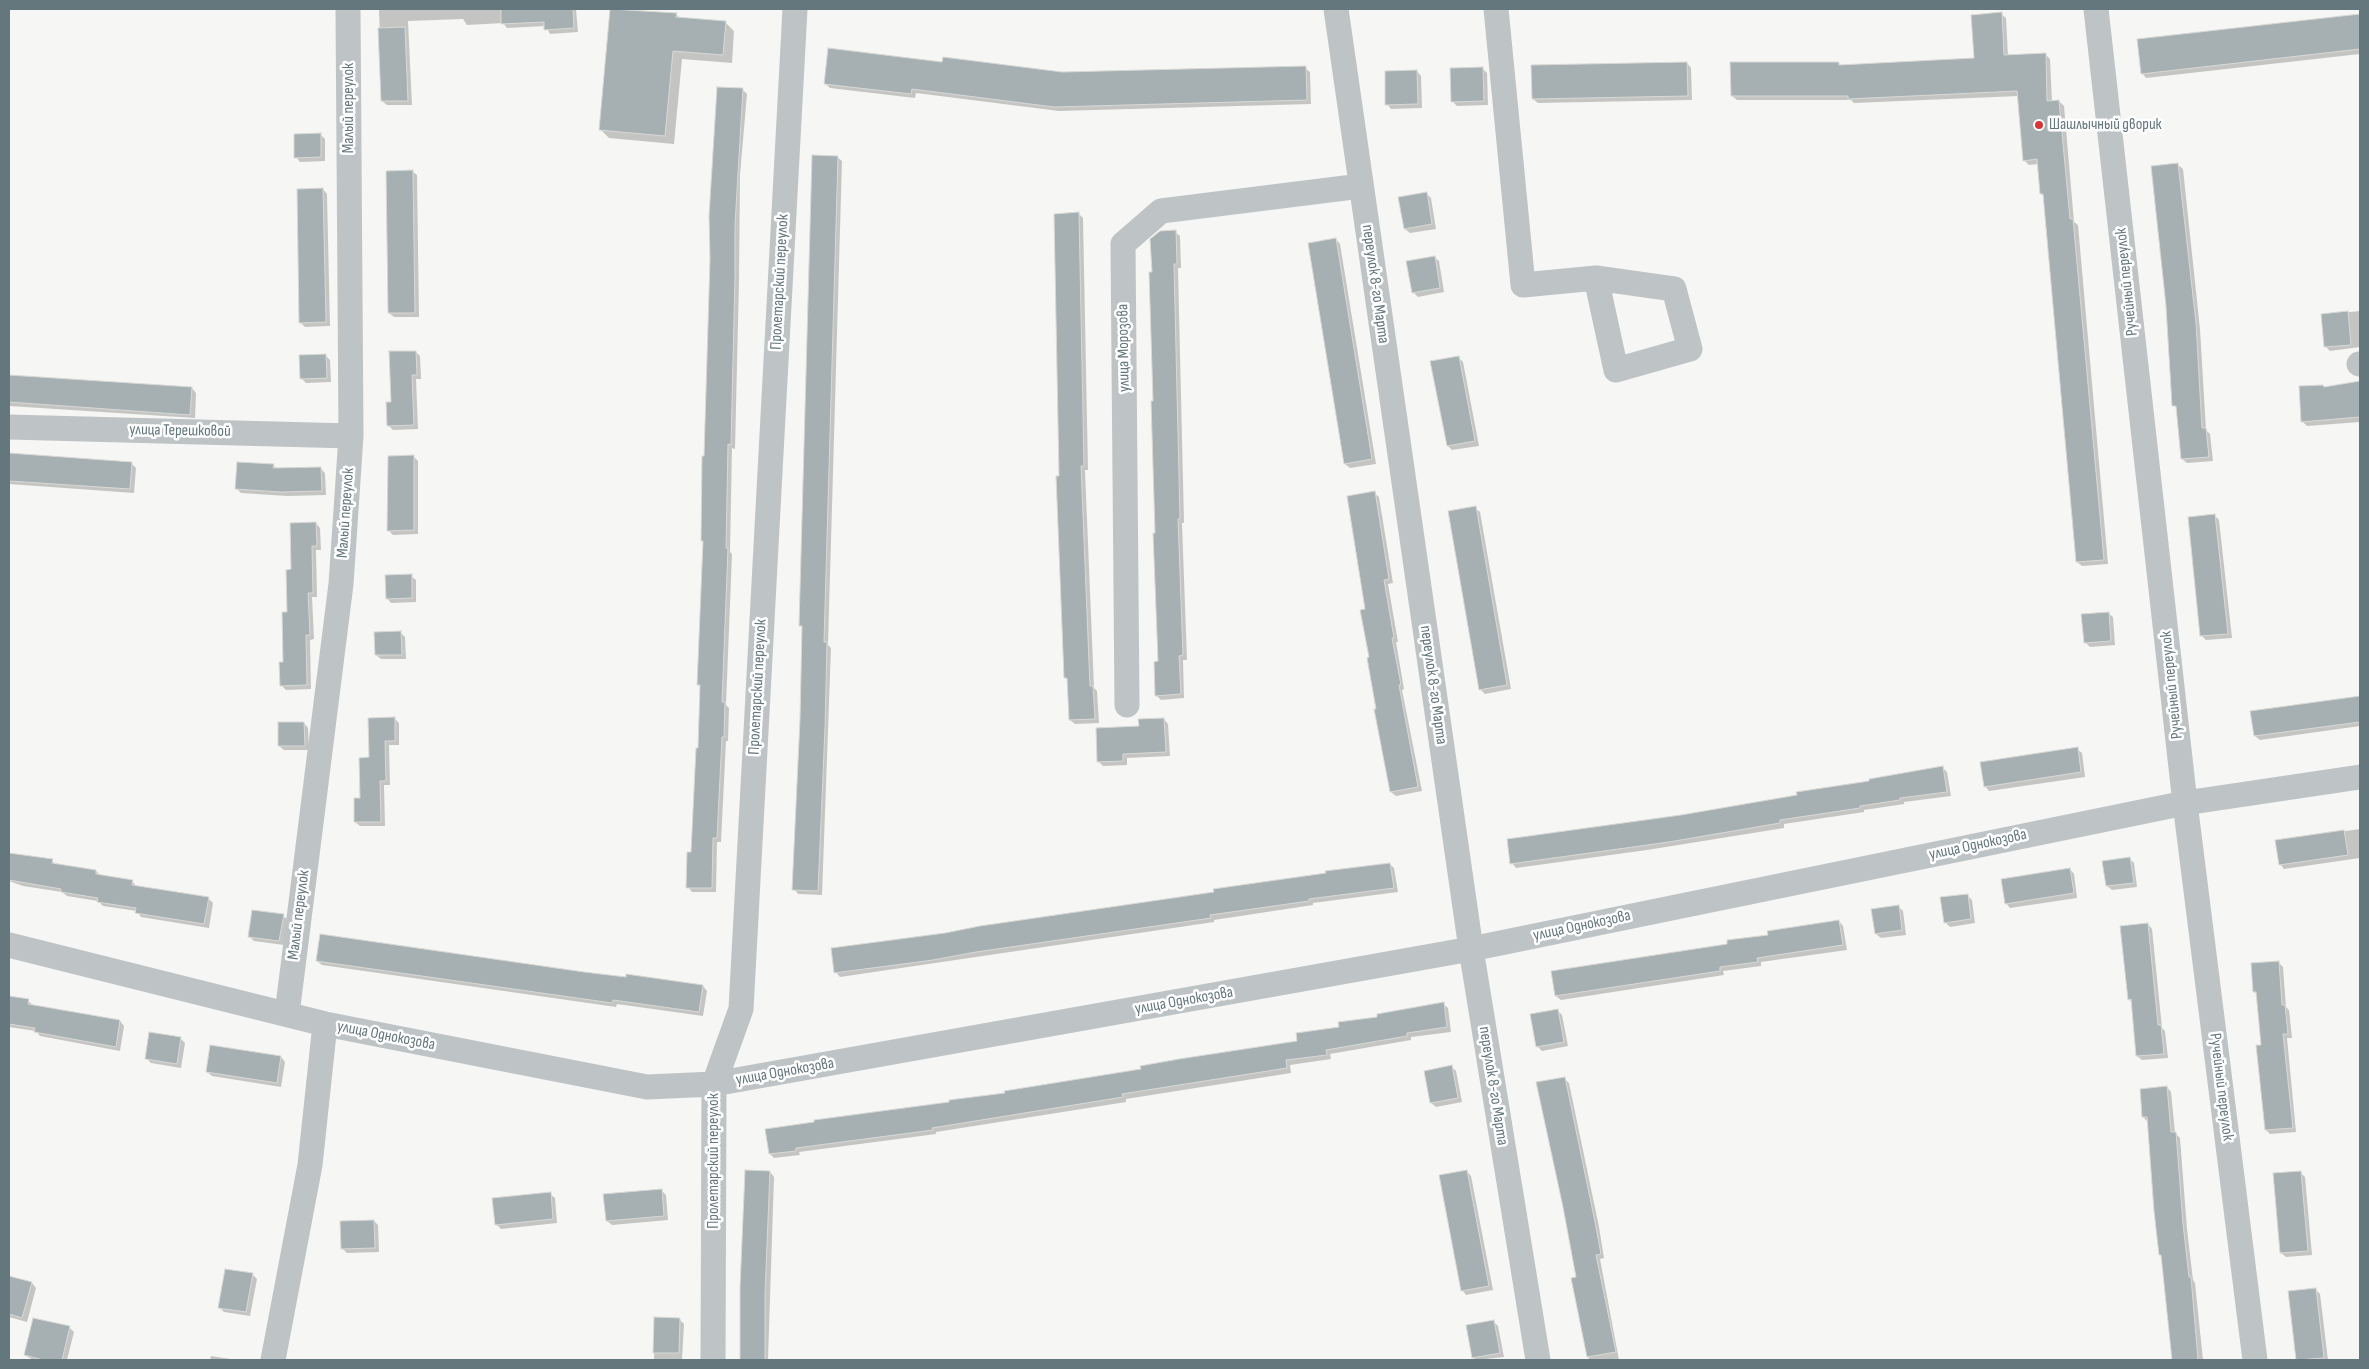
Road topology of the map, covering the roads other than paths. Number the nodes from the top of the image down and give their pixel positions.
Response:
1 (348, 9) edge
2 (795, 9) edge
3 (1336, 9) edge
4 (1496, 9) edge
5 (2096, 9) edge
6 (1361, 186) junction
7 (1596, 278) dead end
8 (9, 427) edge
9 (351, 436) junction
10 (1127, 705) dead end
11 (2360, 777) edge
12 (2185, 802) junction
13 (9, 945) edge
14 (1471, 949) junction
15 (287, 1014) junction
16 (325, 1024) junction
17 (714, 1084) junction
18 (273, 1360) edge
19 (713, 1360) edge
20 (1538, 1360) edge
21 (2255, 1360) edge

1 - 9 street, Малый переулок
2 - 17 street, Пролетарский переулок
3 - 6 street, переулок 8-го Марта
4 - 7 street
5 - 12 street, Ручейный переулок
6 - 10 street, улица Морозова
6 - 14 street, переулок 8-го Марта
8 - 9 street, улица Терешковой
9 - 15 street, Малый переулок
11 - 12 street, улица Однокозова
12 - 14 street, улица Однокозова
12 - 21 street, Ручейный переулок
13 - 15 street, улица Однокозова
14 - 17 street, улица Однокозова
14 - 20 street, переулок 8-го Марта
15 - 16 street, улица Однокозова
16 - 17 street, улица Однокозова
16 - 18 street
17 - 19 street, Пролетарский переулок

